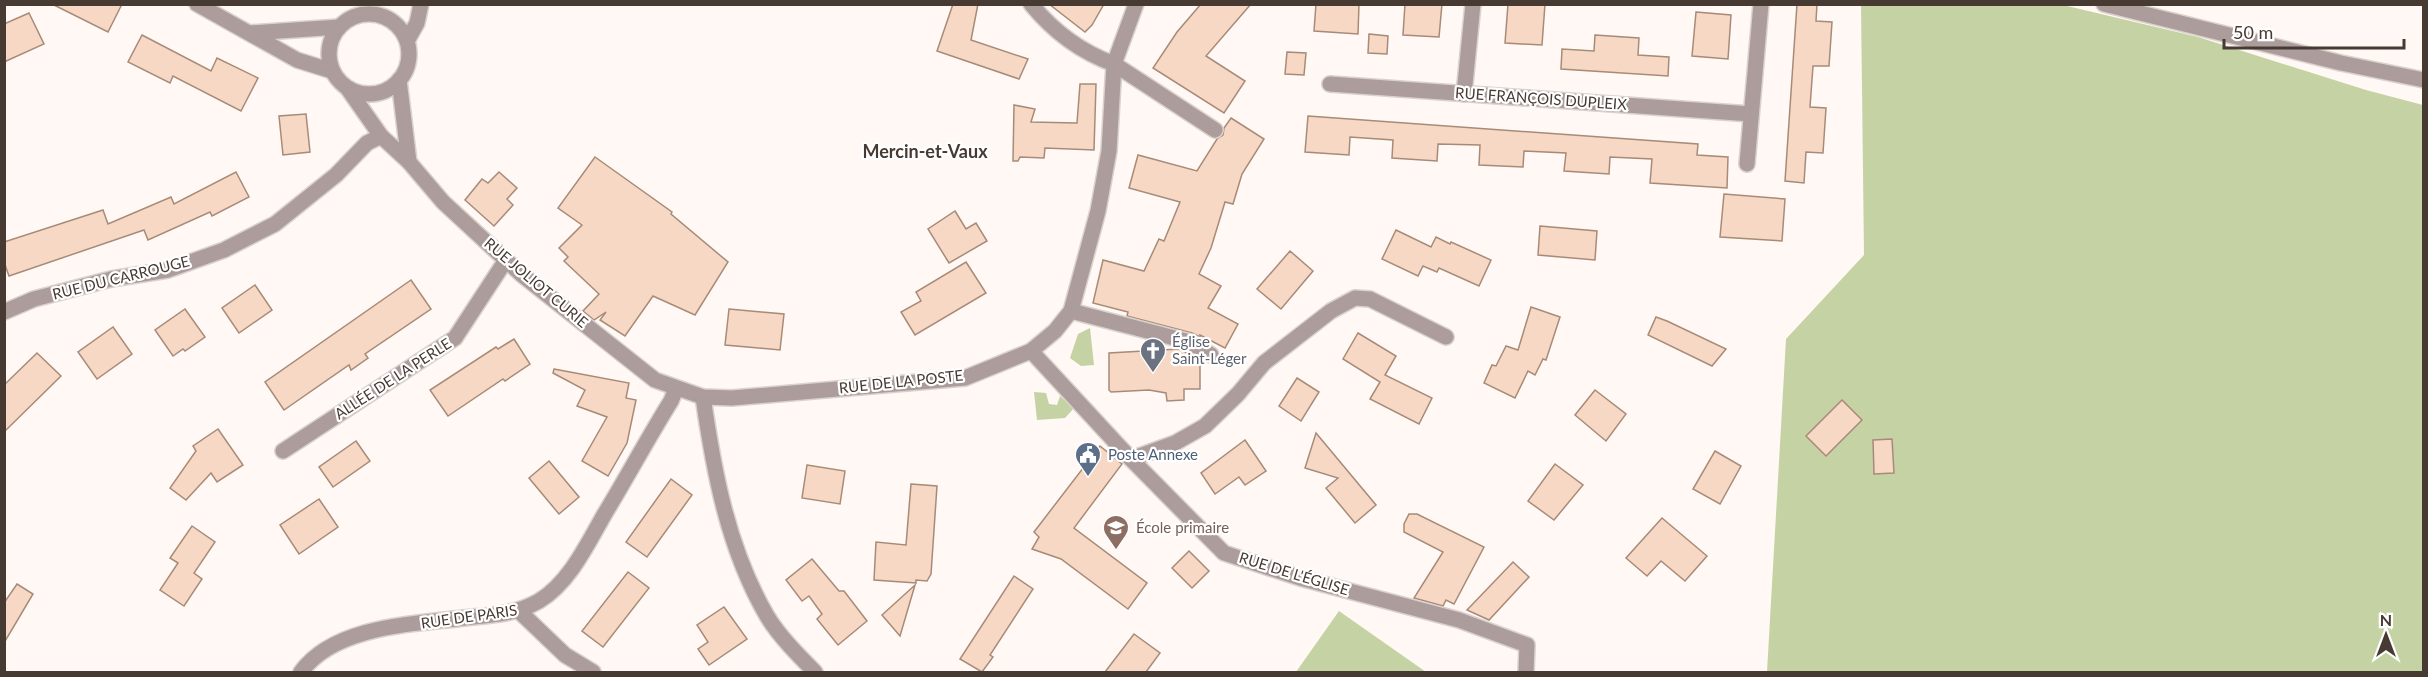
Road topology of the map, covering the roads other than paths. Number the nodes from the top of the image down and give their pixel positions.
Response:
1 (197, 4) edge
2 (422, 4) edge
3 (1031, 4) edge
4 (1136, 4) edge
5 (1473, 4) edge
6 (1761, 4) edge
7 (2104, 4) edge
8 (375, 9) edge
9 (339, 27) junction
10 (250, 33) junction
11 (407, 41) junction
12 (1114, 64) junction
13 (332, 71) junction
14 (399, 80) junction
15 (2424, 80) edge
16 (1330, 84) dead end
17 (348, 89) junction
18 (1464, 94) junction
19 (1751, 114) junction
20 (1215, 130) dead end
21 (381, 136) junction
22 (409, 162) junction
23 (1748, 164) dead end
24 (506, 260) junction
25 (1071, 311) junction
26 (4, 312) edge
27 (1446, 337) dead end
28 (1031, 351) junction
29 (1211, 355) dead end
30 (676, 389) junction
31 (703, 397) junction
32 (283, 451) dead end
33 (1131, 459) junction
34 (519, 611) junction
35 (301, 672) edge
36 (593, 672) edge
37 (815, 672) edge
38 (1526, 672) edge

1 - 10 street
2 - 11 street
3 - 12 street
4 - 12 street, RUE DE LA POSTE
5 - 18 street
6 - 19 street
7 - 15 street
8 - 9 street
8 - 11 street
9 - 10 street
9 - 13 street
10 - 13 street
11 - 14 street
12 - 20 street
12 - 25 street, RUE DE LA POSTE
13 - 17 street
14 - 17 street
14 - 22 street
16 - 18 street, RUE FRANÇOIS DUPLEIX
17 - 21 street, RUE JOLIOT CURIE
18 - 19 street, RUE FRANÇOIS DUPLEIX
19 - 23 street
21 - 22 street, RUE JOLIOT CURIE
21 - 26 street, RUE DU CARROUGE
22 - 24 street, RUE JOLIOT CURIE
24 - 30 street, RUE JOLIOT CURIE
24 - 32 street, ALLÉE DE LA PERLE
25 - 28 street, RUE DE LA POSTE
25 - 29 street
27 - 33 street
28 - 31 street, RUE DE LA POSTE
28 - 33 street, RUE DE L'ÉGLISE
30 - 31 street, RUE DE LA POSTE
30 - 34 street, RUE DE PARIS
31 - 37 street
33 - 38 street, RUE DE L'ÉGLISE
34 - 35 street, RUE DE PARIS
34 - 36 street

